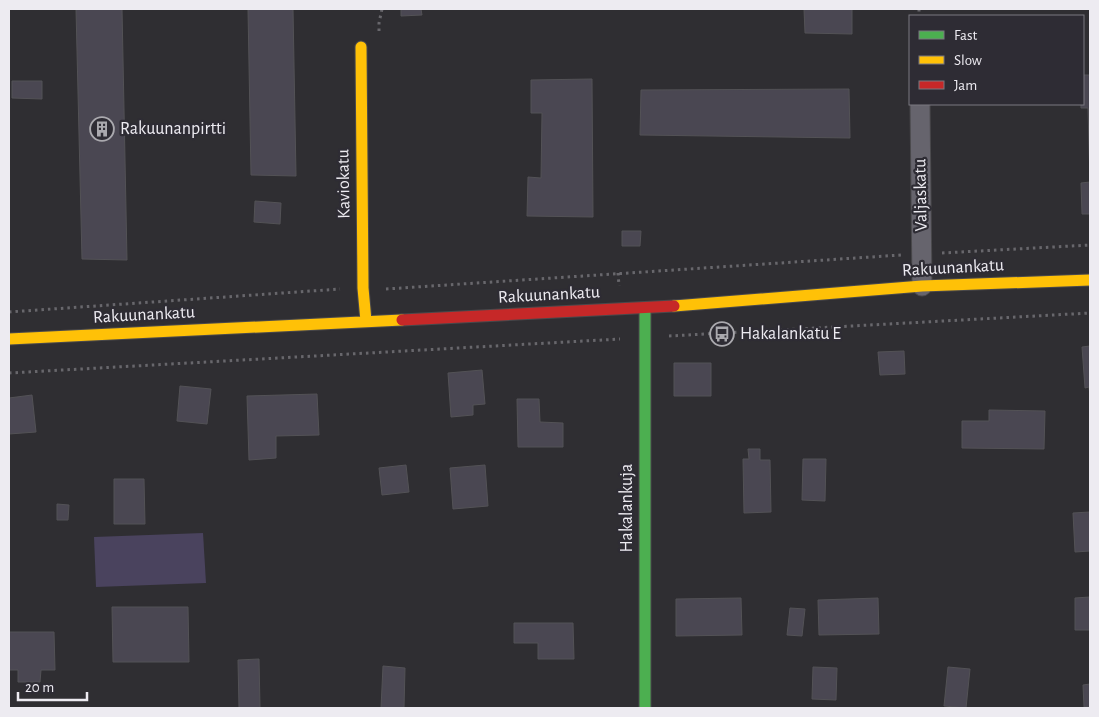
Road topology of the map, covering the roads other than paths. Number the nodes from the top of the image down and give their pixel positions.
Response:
1 (361, 47) dead end
2 (920, 105) edge
3 (1090, 280) edge
4 (922, 286) junction
5 (644, 308) junction
6 (366, 322) junction
7 (9, 338) edge
8 (646, 708) edge

1 - 6 street, Kaviokatu
2 - 4 street, Valjaskatu
3 - 4 street, Rakuunankatu
4 - 5 street, Rakuunankatu
5 - 6 street, Rakuunankatu
5 - 8 street, Hakalankuja
6 - 7 street, Rakuunankatu

